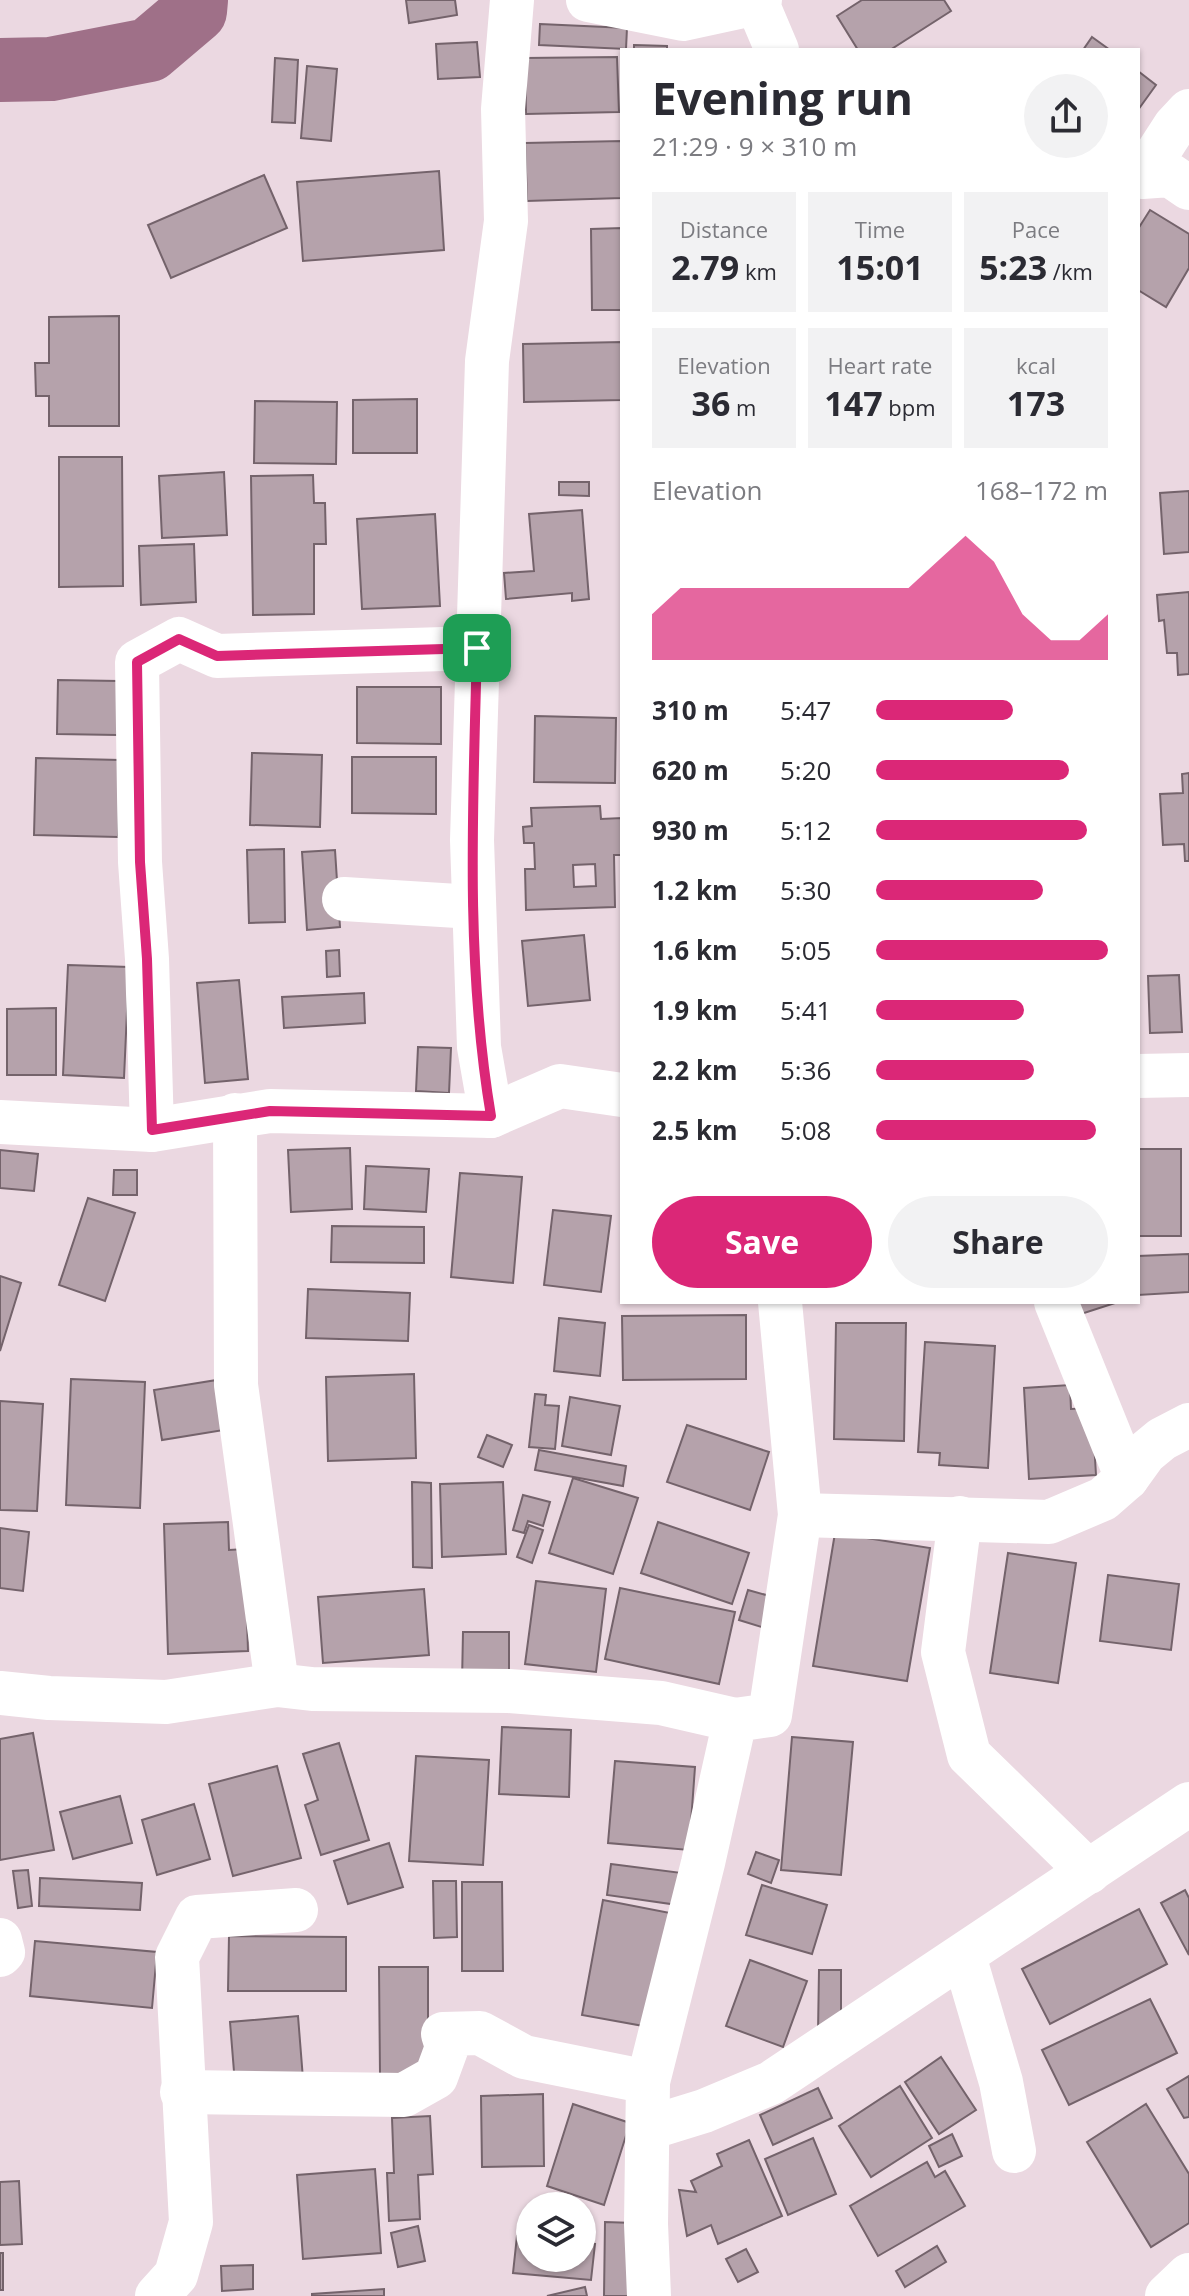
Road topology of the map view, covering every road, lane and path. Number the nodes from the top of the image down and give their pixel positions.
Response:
1 (512, 0) edge
2 (588, 0) edge
3 (759, 2) edge
4 (776, 48) edge
5 (1189, 111) edge
6 (1189, 188) edge
7 (477, 648) junction
8 (344, 899) dead end
9 (474, 907) junction
10 (1189, 1075) edge
11 (1140, 1076) edge
12 (620, 1095) edge
13 (235, 1115) junction
14 (491, 1116) junction
15 (0, 1122) edge
16 (152, 1130) junction
17 (780, 1304) edge
18 (1057, 1304) edge
19 (1189, 1425) edge
20 (1127, 1478) junction
21 (800, 1515) junction
22 (960, 1518) junction
23 (277, 1685) junction
24 (0, 1693) edge
25 (735, 1720) junction
26 (1189, 1804) edge
27 (1089, 1872) junction
28 (296, 1910) dead end
29 (0, 1940) edge
30 (0, 1955) edge
31 (964, 1956) junction
32 (648, 2082) junction
33 (182, 2092) junction
34 (649, 2128) junction
35 (1014, 2151) dead end
36 (1189, 2275) edge
37 (157, 2296) edge
38 (649, 2296) edge
39 (1167, 2296) edge

1 - 7 street
2 - 3 street
3 - 4 street
5 - 6 street
7 - 9 street
7 - 16 street
8 - 9 street
9 - 14 street
10 - 11 street
12 - 14 street
13 - 14 street
13 - 16 street
13 - 23 street
15 - 16 street
17 - 21 street
18 - 20 street
19 - 20 street
20 - 22 street
21 - 22 street
21 - 25 street
22 - 27 street
23 - 24 street
23 - 25 street
25 - 32 street
26 - 27 street
27 - 31 street
28 - 33 street
29 - 30 street
31 - 34 street
31 - 35 street
32 - 33 street
32 - 34 street
33 - 37 street
34 - 38 street
36 - 39 street

